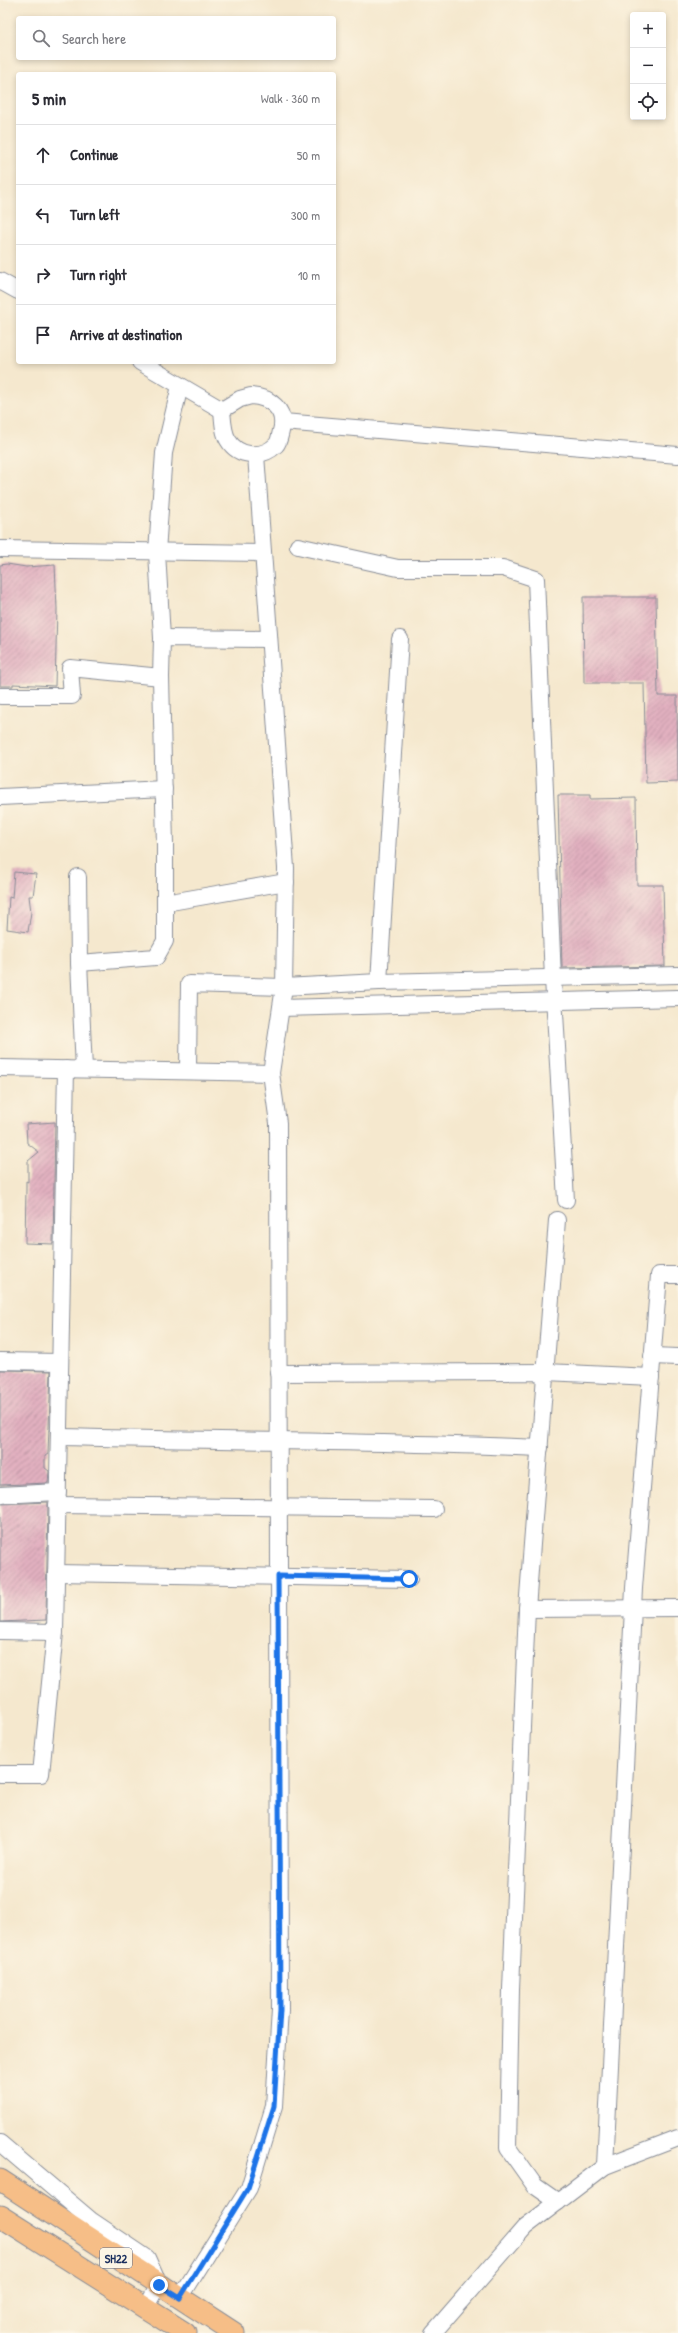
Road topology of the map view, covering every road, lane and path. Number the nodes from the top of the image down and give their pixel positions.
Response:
1 (0, 281) edge
2 (16, 290) edge
3 (143, 364) edge
4 (180, 386) junction
5 (222, 410) junction
6 (283, 422) junction
7 (256, 455) junction
8 (678, 455) edge
9 (298, 546) dead end
10 (0, 550) edge
11 (157, 552) junction
12 (263, 553) junction
13 (162, 638) junction
14 (269, 639) junction
15 (400, 639) dead end
16 (161, 678) junction
17 (0, 696) edge
18 (164, 789) junction
19 (0, 797) edge
20 (78, 877) dead end
21 (286, 882) junction
22 (165, 903) junction
23 (79, 963) junction
24 (678, 975) edge
25 (553, 979) junction
26 (379, 982) junction
27 (284, 987) junction
28 (678, 998) edge
29 (555, 1002) junction
30 (280, 1008) junction
31 (0, 1068) edge
32 (66, 1069) junction
33 (84, 1070) junction
34 (188, 1071) junction
35 (271, 1073) junction
36 (566, 1200) dead end
37 (557, 1220) dead end
38 (678, 1275) edge
39 (652, 1356) junction
40 (678, 1356) edge
41 (0, 1361) edge
42 (60, 1362) junction
43 (546, 1372) junction
44 (278, 1374) junction
45 (651, 1377) junction
46 (59, 1437) junction
47 (277, 1442) junction
48 (540, 1448) junction
49 (0, 1495) edge
50 (58, 1499) junction
51 (277, 1508) junction
52 (434, 1509) dead end
53 (56, 1573) junction
54 (278, 1576) junction
55 (409, 1579) dead end
56 (634, 1607) junction
57 (678, 1608) edge
58 (527, 1609) junction
59 (0, 1631) edge
60 (55, 1632) junction
61 (0, 1774) edge
62 (678, 2138) edge
63 (0, 2143) edge
64 (605, 2166) junction
65 (0, 2180) edge
66 (558, 2202) junction
67 (0, 2216) edge
68 (159, 2285) junction
69 (180, 2298) junction
70 (146, 2308) junction
71 (185, 2333) edge
72 (234, 2333) edge
73 (433, 2333) edge

1 - 2 street
3 - 4 street
4 - 5 street
4 - 11 street
5 - 6 street
5 - 7 street
6 - 7 street
6 - 8 street
7 - 12 street
9 - 25 street
10 - 11 street
11 - 12 street
11 - 13 street
12 - 14 street
13 - 14 street
13 - 16 street
14 - 21 street
15 - 26 street
16 - 17 street
16 - 18 street
18 - 19 street
18 - 22 street
20 - 23 street
21 - 22 street
21 - 27 street
22 - 23 street
23 - 33 street
24 - 25 street
25 - 26 street
25 - 29 street
26 - 27 street
27 - 30 street
27 - 34 street
28 - 29 street
29 - 30 street
29 - 36 street
30 - 35 street
31 - 32 street
32 - 33 street
32 - 42 street
33 - 34 street
34 - 35 street
35 - 44 street
37 - 43 street
38 - 39 street
39 - 40 street
39 - 45 street
41 - 42 street
42 - 46 street
43 - 44 street
43 - 45 street
43 - 48 street
44 - 47 street
45 - 56 street
46 - 47 street
46 - 50 street
47 - 48 street
47 - 51 street
48 - 58 street
49 - 50 street
50 - 51 street
50 - 53 street
51 - 52 street
51 - 54 street
53 - 54 street
53 - 60 street
54 - 55 street
54 - 69 street
56 - 57 street
56 - 58 street
56 - 64 street
58 - 66 street
59 - 60 street
60 - 61 street
62 - 64 street
63 - 68 street
64 - 66 street
65 - 68 main road, SH22
66 - 73 street
67 - 70 main road, SH22
68 - 69 main road, SH22
68 - 70 street
69 - 72 main road, SH22
70 - 71 main road, SH22

